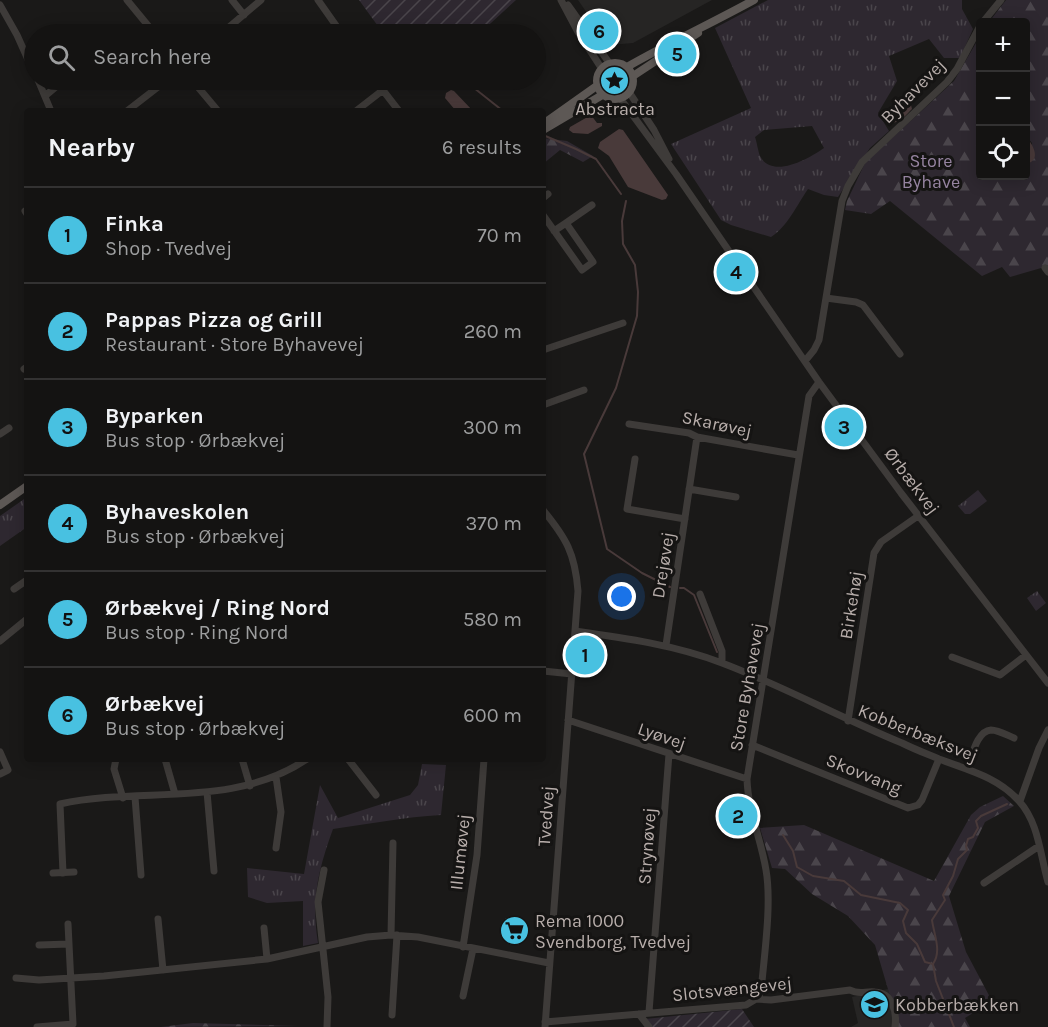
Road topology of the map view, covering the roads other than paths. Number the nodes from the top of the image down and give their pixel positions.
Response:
1 (127, 0) edge
2 (232, 0) edge
3 (261, 0) edge
4 (318, 0) edge
5 (562, 0) edge
6 (754, 0) edge
7 (1001, 0) edge
8 (1, 2) edge
9 (244, 15) junction
10 (987, 18) edge
11 (715, 21) junction
12 (147, 24) edge
13 (233, 24) edge
14 (335, 24) edge
15 (976, 35) edge
16 (24, 51) edge
17 (606, 66) junction
18 (627, 67) junction
19 (633, 76) junction
20 (598, 85) junction
21 (42, 90) edge
22 (52, 90) edge
23 (153, 90) edge
24 (200, 90) edge
25 (383, 90) joint
26 (629, 92) junction
27 (604, 94) junction
28 (45, 96) junction
29 (620, 98) junction
30 (50, 108) edge
31 (131, 108) edge
32 (215, 108) edge
33 (360, 108) edge
34 (397, 108) edge
35 (546, 122) edge
36 (546, 128) edge
37 (676, 174) junction
38 (592, 205) dead end
39 (546, 219) edge
40 (566, 223) junction
41 (554, 231) junction
42 (826, 298) junction
43 (622, 323) dead end
44 (546, 349) edge
45 (900, 354) dead end
46 (805, 361) junction
47 (819, 382) junction
48 (584, 390) dead end
49 (546, 404) edge
50 (629, 424) dead end
51 (9, 428) dead end
52 (0, 434) edge
53 (697, 437) junction
54 (798, 455) junction
55 (635, 459) dead end
56 (24, 488) edge
57 (689, 489) junction
58 (736, 497) dead end
59 (0, 505) edge
60 (546, 514) edge
61 (918, 516) junction
62 (685, 519) junction
63 (24, 582) edge
64 (14, 588) dead end
65 (700, 594) dead end
66 (24, 622) edge
67 (575, 631) junction
68 (0, 641) edge
69 (666, 645) junction
70 (1026, 655) junction
71 (952, 657) dead end
72 (722, 662) junction
73 (546, 671) edge
74 (572, 674) junction
75 (763, 681) junction
76 (1048, 683) edge
77 (568, 720) junction
78 (848, 720) junction
79 (1048, 730) edge
80 (1014, 738) dead end
81 (752, 745) junction
82 (0, 752) edge
83 (669, 754) junction
84 (939, 759) junction
85 (115, 762) edge
86 (166, 762) edge
87 (243, 762) edge
88 (302, 762) edge
89 (350, 762) edge
90 (484, 762) edge
91 (967, 769) junction
92 (0, 774) edge
93 (276, 777) junction
94 (747, 779) junction
95 (250, 786) junction
96 (207, 792) junction
97 (175, 794) junction
98 (376, 795) dead end
99 (135, 797) junction
100 (123, 798) junction
101 (1020, 801) junction
102 (393, 843) dead end
103 (1039, 846) junction
104 (276, 848) dead end
105 (324, 870) dead end
106 (214, 871) dead end
107 (74, 872) dead end
108 (52, 873) dead end
109 (63, 873) junction
110 (141, 875) dead end
111 (1048, 882) edge
112 (984, 883) dead end
113 (158, 919) dead end
114 (68, 924) dead end
115 (264, 928) dead end
116 (394, 935) junction
117 (69, 944) junction
118 (39, 945) dead end
119 (322, 946) junction
120 (463, 947) junction
121 (473, 949) junction
122 (267, 959) junction
123 (549, 963) junction
124 (163, 970) junction
125 (16, 978) dead end
126 (71, 978) junction
127 (463, 996) dead end
128 (756, 999) junction
129 (649, 1012) junction
130 (639, 1014) junction
131 (392, 1015) dead end
132 (545, 1024) edge
133 (37, 1027) edge
134 (327, 1027) edge
135 (649, 1027) edge
136 (895, 1027) edge

1 - 12 street
2 - 9 street
3 - 9 street
4 - 14 street
5 - 17 street
6 - 11 main road
7 - 10 street, Byhavevej
8 - 16 street
9 - 13 street
11 - 18 main road
11 - 19 main road
15 - 42 street, Byhavevej
17 - 18 main road
17 - 20 main road
18 - 19 main road
19 - 26 main road
20 - 27 main road
20 - 35 main road
21 - 28 street
22 - 28 street
23 - 31 street
24 - 32 street
25 - 33 street
25 - 34 street
26 - 29 main road
26 - 37 street, Ørbækvej
27 - 29 main road
27 - 36 main road
28 - 30 street
29 - 37 street, Ørbækvej
37 - 46 street, Ørbækvej
38 - 40 street
39 - 41 street
40 - 41 street
40 - 41 street
42 - 45 street
42 - 46 street
43 - 44 street
46 - 47 street, Ørbækvej
47 - 54 street, Store Byhavevej
47 - 61 street, Ørbækvej
48 - 49 street
50 - 53 street, Skarøvej
51 - 52 street
53 - 54 street, Skarøvej
53 - 57 street, Drejøvej
54 - 75 street, Store Byhavevej
55 - 62 street
56 - 59 main road
57 - 58 street
57 - 62 street, Drejøvej
60 - 67 street, Tvedvej
61 - 70 street, Ørbækvej
61 - 78 street, Birkehøj
62 - 69 street, Drejøvej
63 - 64 street
65 - 72 street
66 - 68 street
67 - 69 street, Kobberbæksvej
67 - 74 street, Tvedvej
69 - 72 street, Kobberbæksvej
70 - 71 street
70 - 76 street, Ørbækvej
72 - 75 street, Kobberbæksvej
73 - 74 street
74 - 77 street, Tvedvej
75 - 78 street, Kobberbæksvej
75 - 81 street, Store Byhavevej
77 - 83 street, Lyøvej
77 - 123 street, Tvedvej
78 - 84 street, Kobberbæksvej
79 - 101 street
80 - 91 street
81 - 84 street, Skovvang
81 - 94 street, Store Byhavevej
82 - 92 street
83 - 94 street, Lyøvej
83 - 129 street, Strynøvej
84 - 91 street, Kobberbæksvej
85 - 100 street
86 - 97 street
87 - 95 street
88 - 93 street
89 - 98 street
90 - 120 street, Illumøvej
91 - 101 street, Kobberbæksvej
93 - 95 street
93 - 104 street
94 - 128 street, Store Byhavevej
95 - 96 street
96 - 97 street
96 - 106 street
97 - 99 street
99 - 100 street
99 - 110 street
100 - 109 street
101 - 103 street, Kobberbæksvej
102 - 116 street
103 - 111 street, Kobberbæksvej
103 - 112 street
105 - 119 street
107 - 109 street
108 - 109 street
113 - 124 street
114 - 117 street
115 - 122 street
116 - 119 street
116 - 120 street
116 - 131 street
117 - 118 street
117 - 126 street
119 - 122 street
119 - 134 street
120 - 121 street
121 - 123 street
121 - 127 street
122 - 124 street
123 - 132 street, Tvedvej
124 - 126 street
125 - 126 street
126 - 133 street
128 - 129 street, Slotsvængevej
128 - 136 street, Slotsvængevej
129 - 130 street, Slotsvængevej
130 - 132 street, Slotsvængevej
130 - 135 street

